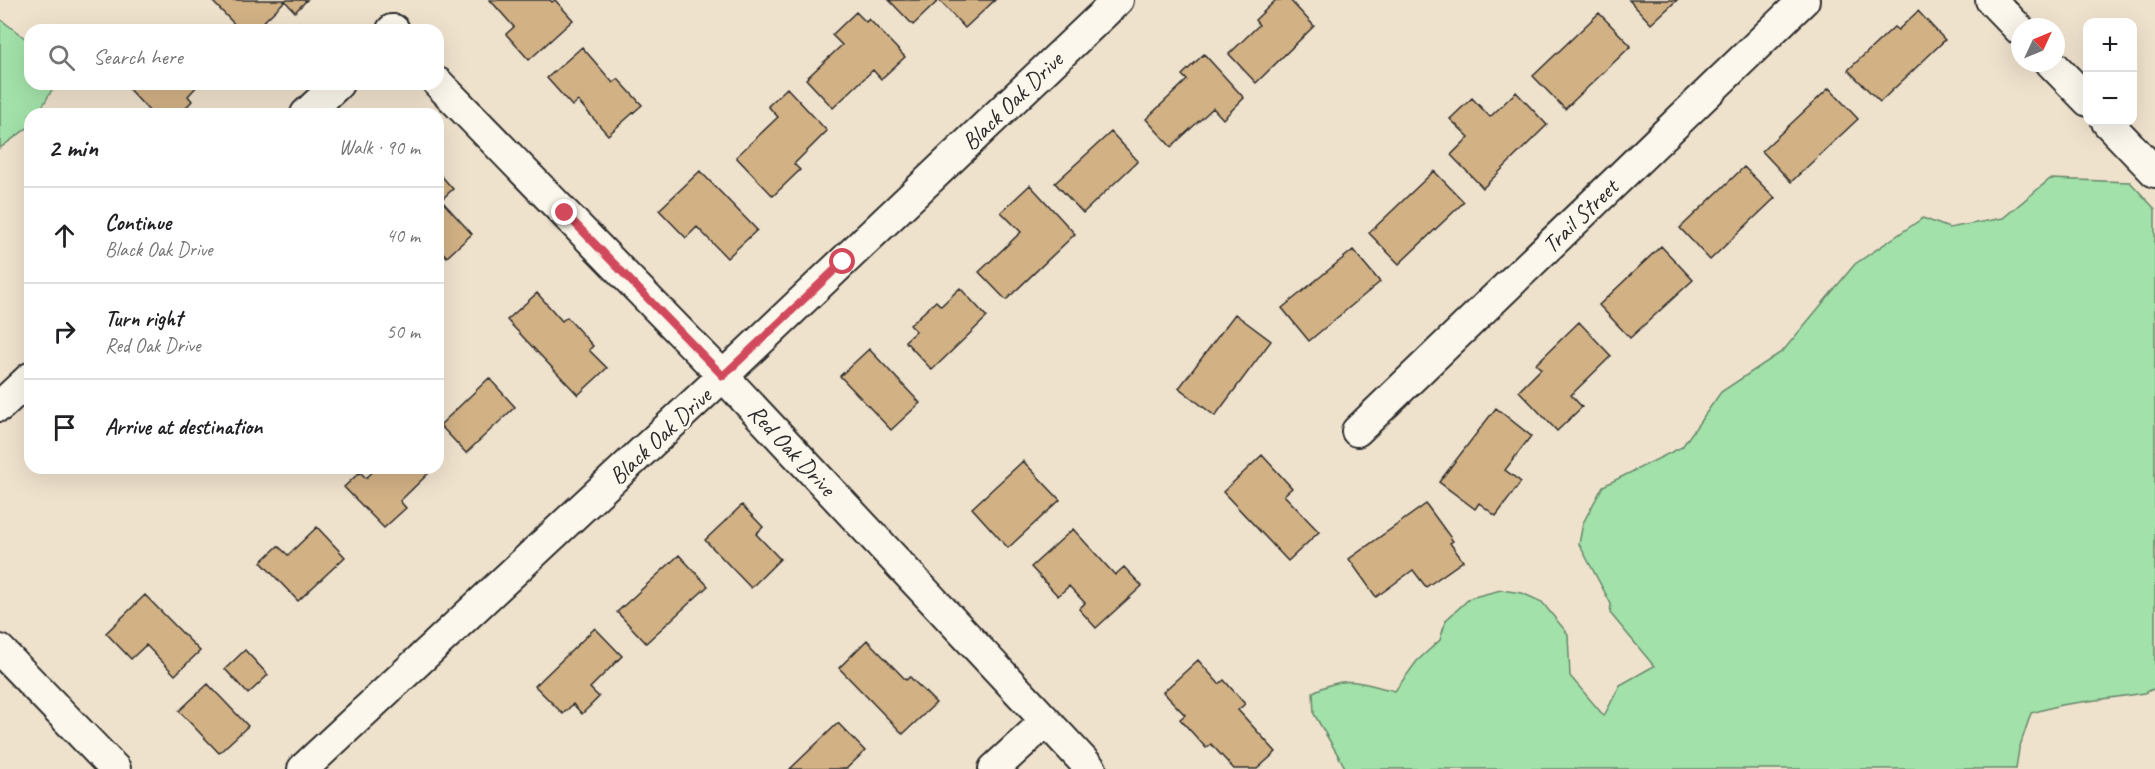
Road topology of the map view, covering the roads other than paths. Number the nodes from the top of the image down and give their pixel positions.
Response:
1 (1118, 0) edge
2 (1804, 0) edge
3 (1991, 0) edge
4 (2011, 21) edge
5 (2060, 72) edge
6 (444, 89) edge
7 (332, 90) edge
8 (2083, 96) edge
9 (312, 108) edge
10 (2111, 126) edge
11 (2155, 172) edge
12 (723, 376) junction
13 (24, 384) edge
14 (0, 406) edge
15 (1357, 431) dead end
16 (0, 650) edge
17 (1045, 722) junction
18 (115, 769) edge
19 (303, 769) edge
20 (994, 769) edge
21 (1091, 769) edge

1 - 12 street, Black Oak Drive
2 - 15 street, Trail Street
3 - 4 street
5 - 8 street
6 - 12 street, Red Oak Drive
7 - 9 street
10 - 11 street
12 - 17 street, Red Oak Drive
12 - 19 street, Black Oak Drive
13 - 14 street
16 - 18 street
17 - 20 street
17 - 21 street, Red Oak Drive

